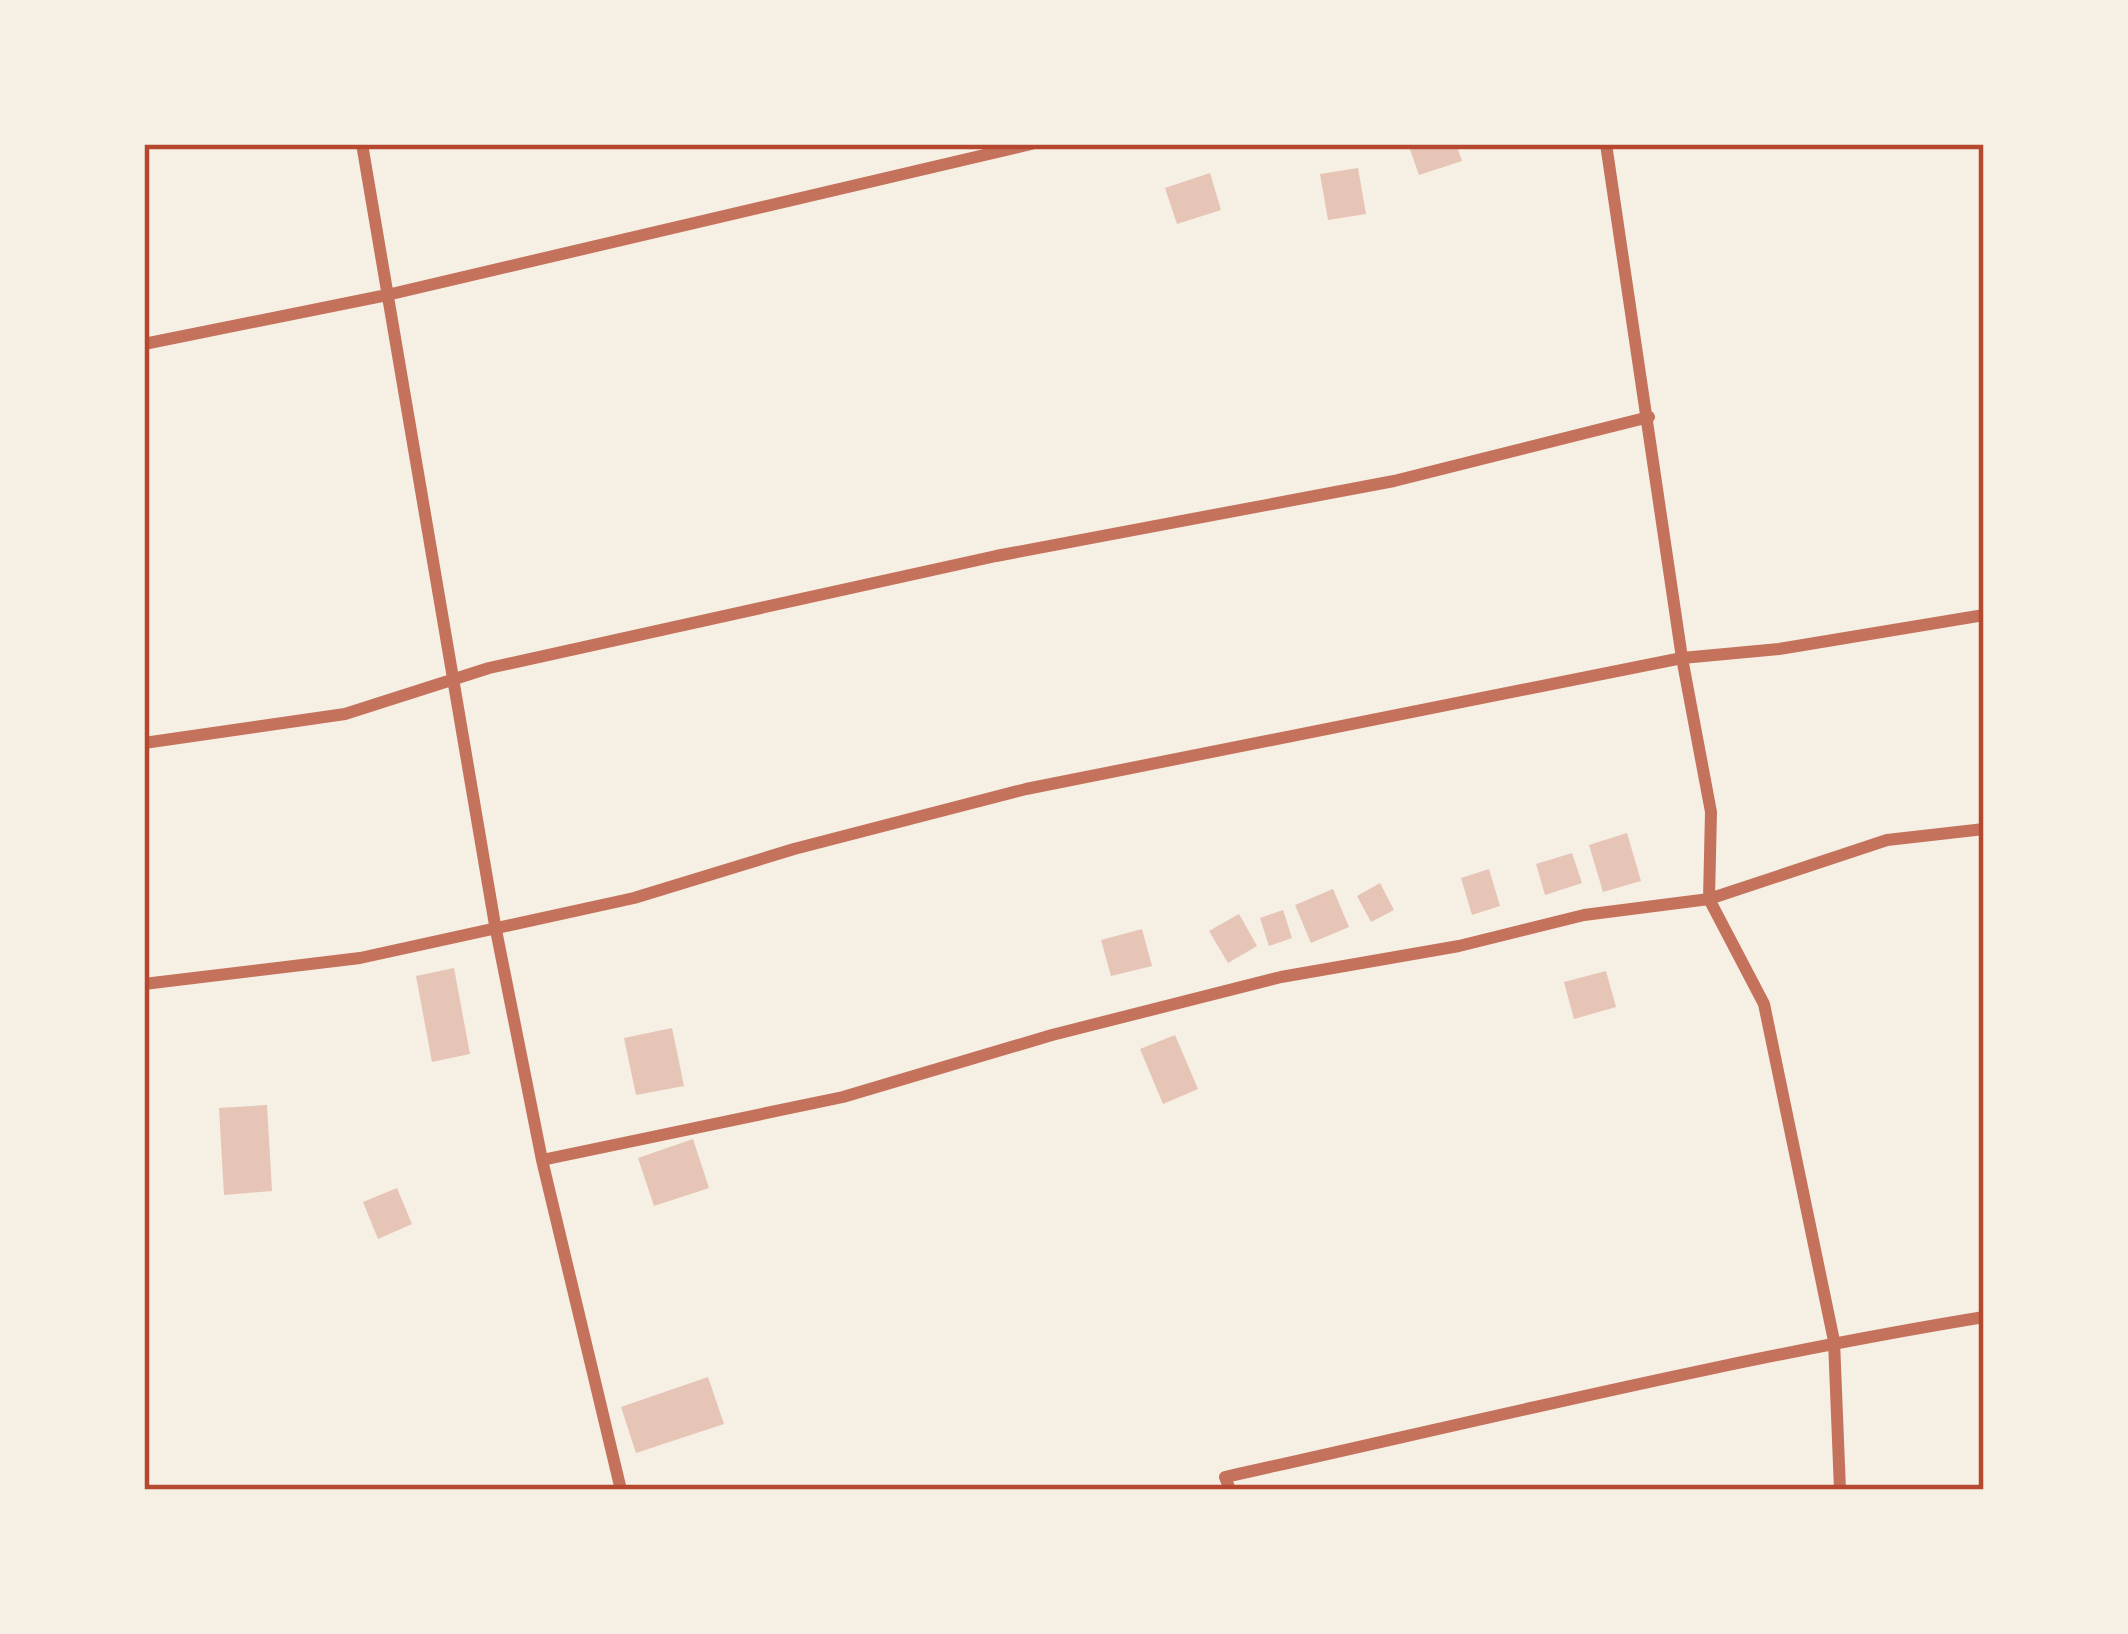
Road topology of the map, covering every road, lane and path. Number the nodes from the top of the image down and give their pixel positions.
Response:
1 (362, 144) edge
2 (1030, 144) edge
3 (1606, 144) edge
4 (387, 295) junction
5 (144, 344) edge
6 (1649, 417) junction
7 (1984, 615) edge
8 (1682, 658) junction
9 (452, 676) junction
10 (144, 743) edge
11 (1984, 829) edge
12 (1708, 899) junction
13 (495, 925) junction
14 (144, 984) edge
15 (542, 1160) junction
16 (1984, 1317) edge
17 (1834, 1341) junction
18 (621, 1490) edge
19 (1230, 1490) edge
20 (1840, 1490) edge

1 - 4 street
2 - 4 street
3 - 6 street
4 - 5 street
4 - 9 street
6 - 8 street
6 - 9 street
7 - 8 street
8 - 12 street
8 - 13 street
9 - 10 street
9 - 13 street
11 - 12 street
12 - 15 street
12 - 17 street
13 - 14 street
13 - 15 street
15 - 18 street
16 - 17 street
17 - 19 street
17 - 20 street

